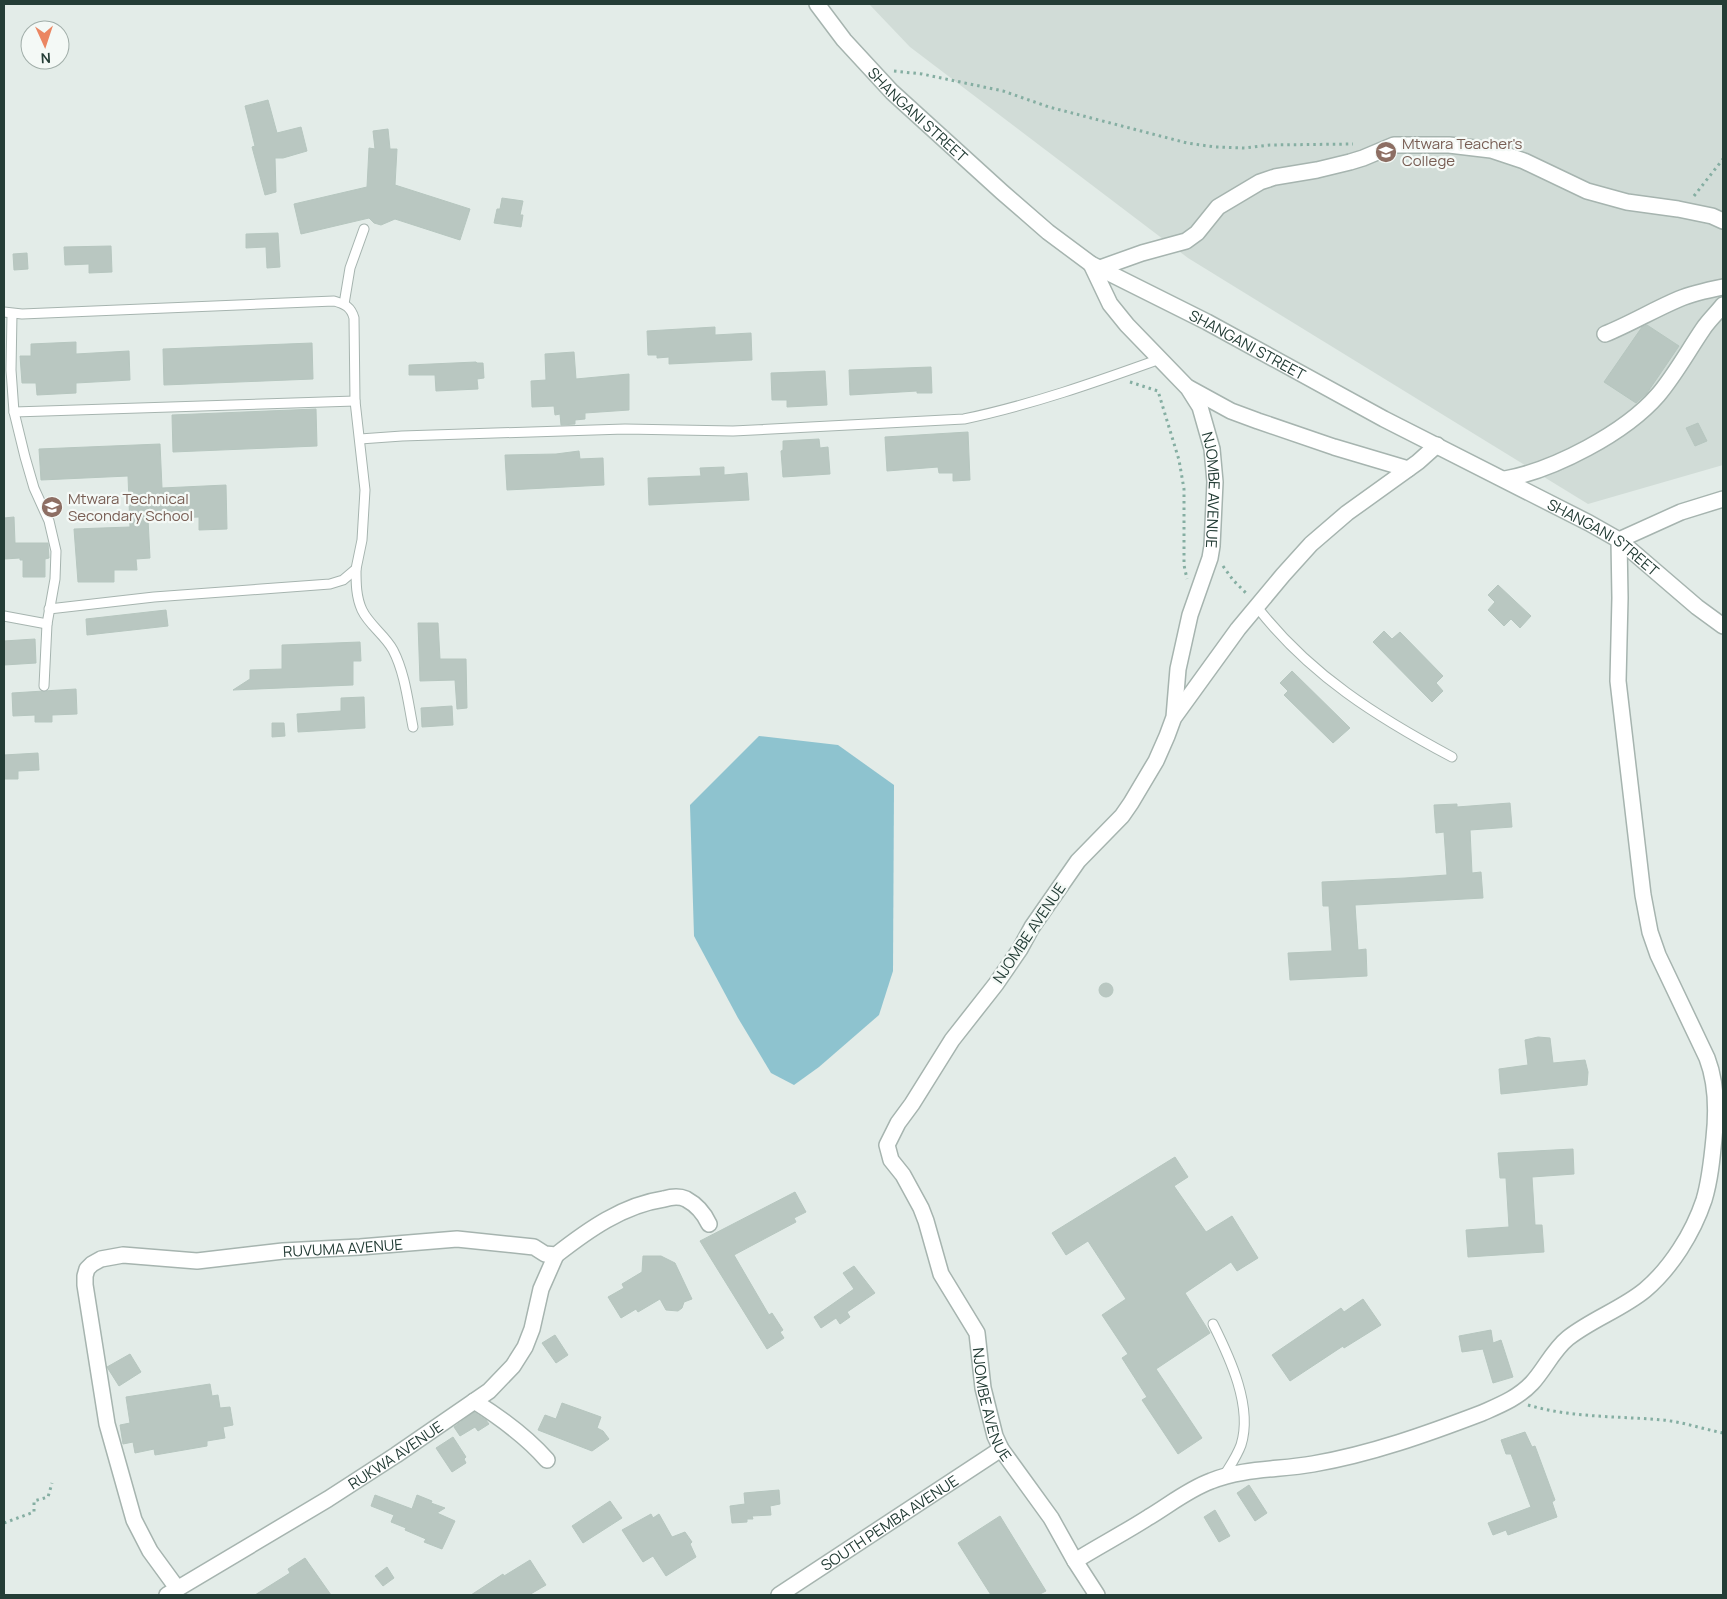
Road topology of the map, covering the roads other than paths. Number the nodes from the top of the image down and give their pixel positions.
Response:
1 (817, 4) edge
2 (1723, 221) edge
3 (364, 229) dead end
4 (1096, 266) junction
5 (1723, 287) edge
6 (344, 304) junction
7 (1723, 306) edge
8 (8, 313) edge
9 (1605, 334) dead end
10 (1160, 359) junction
11 (1188, 388) junction
12 (355, 401) junction
13 (4, 407) edge
14 (14, 407) junction
15 (360, 439) junction
16 (1437, 445) junction
17 (1408, 469) junction
18 (1505, 479) junction
19 (1723, 499) edge
20 (1619, 540) junction
21 (356, 569) junction
22 (1257, 607) junction
23 (49, 609) junction
24 (4, 616) edge
25 (47, 624) junction
26 (1723, 626) edge
27 (44, 686) dead end
28 (1174, 717) junction
29 (413, 727) dead end
30 (1452, 757) dead end
31 (709, 1224) dead end
32 (556, 1255) junction
33 (1213, 1324) dead end
34 (474, 1401) junction
35 (1001, 1449) junction
36 (547, 1460) dead end
37 (1224, 1477) junction
38 (1075, 1561) junction
39 (172, 1592) edge
40 (779, 1595) edge
41 (1097, 1595) edge

1 - 4 street, SHANGANI STREET
2 - 4 street
3 - 6 lane
4 - 10 street, NJOMBE AVENUE
4 - 16 street, SHANGANI STREET
5 - 9 street
6 - 8 lane
6 - 12 lane
7 - 18 street
8 - 14 lane
10 - 11 street, NJOMBE AVENUE
10 - 15 lane
11 - 17 street
11 - 28 street, NJOMBE AVENUE
12 - 14 lane
12 - 15 lane
13 - 14 lane
14 - 23 lane
15 - 21 lane
16 - 17 street
16 - 18 street, SHANGANI STREET
17 - 22 street
18 - 20 street, SHANGANI STREET
19 - 20 street
20 - 26 street, SHANGANI STREET
20 - 37 street
21 - 23 lane
21 - 29 lane
22 - 28 street
22 - 30 lane
23 - 25 lane
24 - 25 lane
25 - 27 lane
28 - 35 street, NJOMBE AVENUE
31 - 32 street
32 - 34 street, RUKWA AVENUE
32 - 39 street, RUVUMA AVENUE
33 - 37 lane
34 - 36 street
34 - 39 street, RUKWA AVENUE
35 - 38 street, NJOMBE AVENUE
35 - 40 street, SOUTH PEMBA AVENUE
37 - 38 street
38 - 41 street, NJOMBE AVENUE

